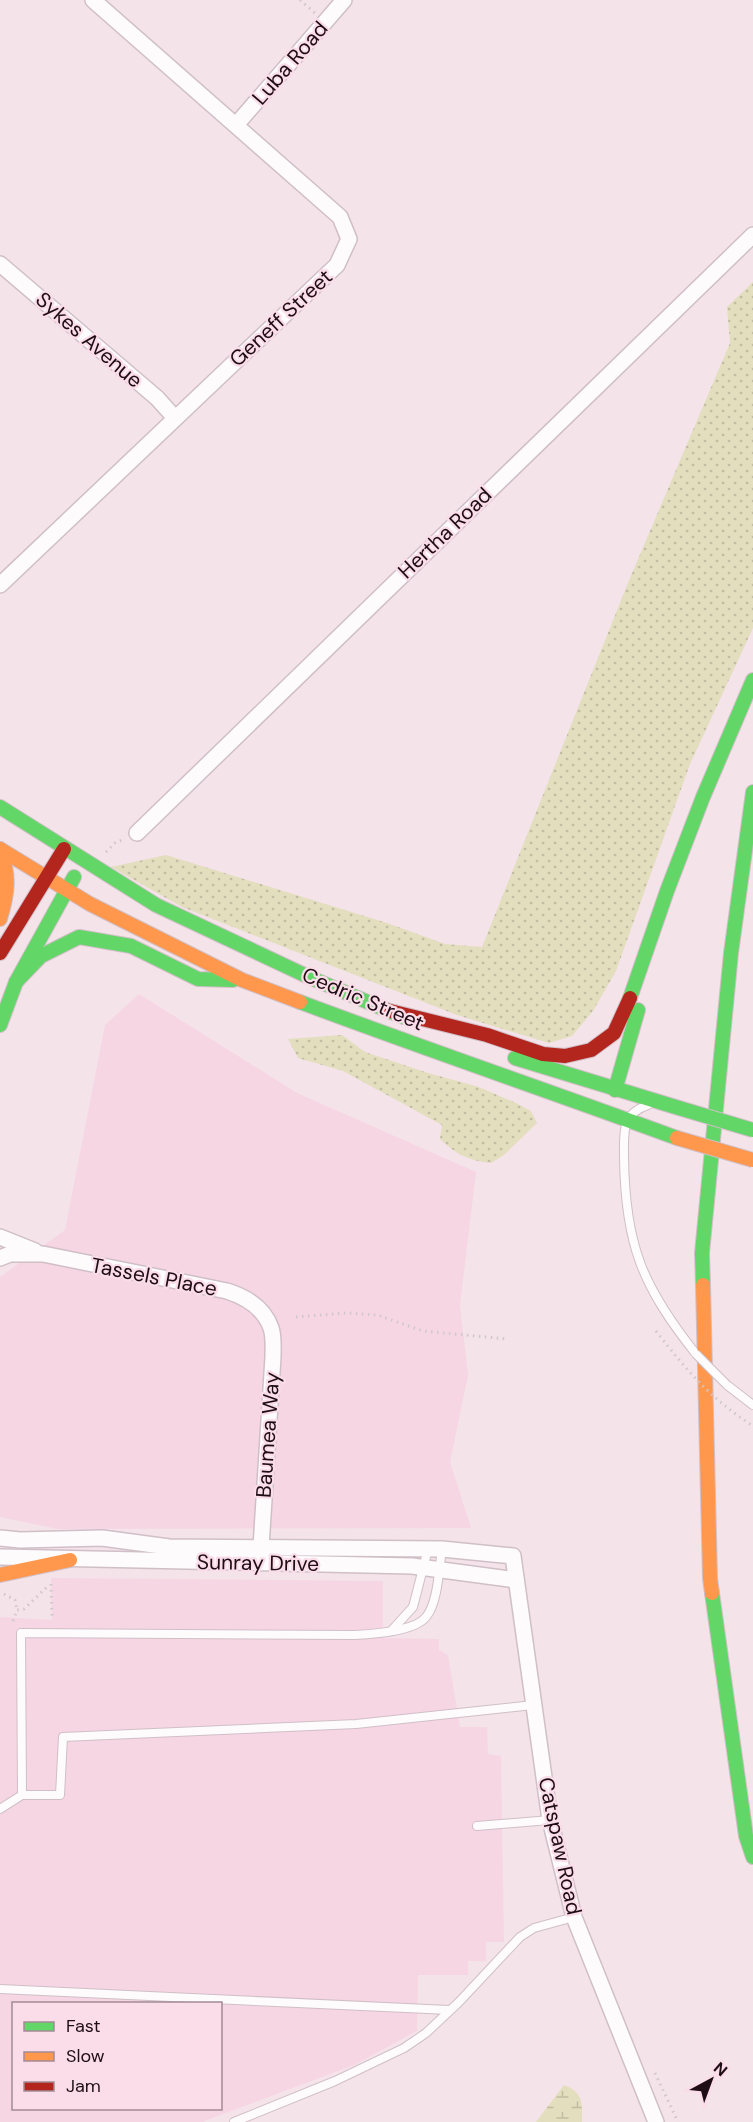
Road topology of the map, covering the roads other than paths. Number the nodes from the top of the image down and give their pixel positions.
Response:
1 (93, 0) edge
2 (344, 0) edge
3 (236, 125) junction
4 (753, 235) edge
5 (0, 264) edge
6 (175, 418) junction
7 (0, 585) edge
8 (753, 680) edge
9 (753, 792) edge
10 (0, 807) edge
11 (137, 833) road end
12 (0, 849) edge
13 (64, 849) junction
14 (83, 861) junction
15 (46, 878) junction
16 (66, 890) junction
17 (0, 920) edge
18 (0, 953) edge
19 (645, 958) junction
20 (242, 980) junction
21 (16, 982) junction
22 (386, 1010) junction
23 (0, 1025) edge
24 (612, 1101) junction
25 (679, 1108) junction
26 (627, 1120) junction
27 (753, 1131) edge
28 (624, 1135) junction
29 (753, 1160) edge
30 (0, 1237) edge
31 (43, 1254) junction
32 (0, 1258) edge
33 (260, 1309) joint
34 (753, 1405) edge
35 (0, 1538) edge
36 (260, 1548) junction
37 (435, 1549) junction
38 (513, 1556) joint
39 (0, 1557) edge
40 (70, 1560) junction
41 (260, 1563) junction
42 (431, 1568) junction
43 (0, 1575) edge
44 (516, 1580) junction
45 (392, 1630) junction
46 (533, 1705) junction
47 (22, 1796) junction
48 (0, 1809) edge
49 (550, 1820) junction
50 (477, 1826) dead end
51 (753, 1857) edge
52 (574, 1917) junction
53 (0, 1989) edge
54 (449, 2010) junction
55 (234, 2122) edge
56 (656, 2122) edge

1 - 3 street, Geneff Street
2 - 3 street, Luba Road
3 - 6 street, Geneff Street
4 - 11 street, Hertha Road
5 - 6 street, Sykes Avenue
6 - 7 street, Geneff Street
8 - 19 main road
9 - 51 main road
10 - 13 main road, Cedric Street
12 - 15 main road, Cedric Street
12 - 17 main road
13 - 14 main road, Cedric Street
13 - 15 main road
14 - 16 main road
14 - 22 main road, Cedric Street
15 - 16 main road, Cedric Street
15 - 18 main road
16 - 20 main road, Cedric Street
16 - 21 main road
19 - 22 main road
19 - 24 main road
20 - 21 main road
20 - 24 main road, Cedric Street
21 - 23 main road
22 - 24 main road, Cedric Street
24 - 25 main road, Cedric Street
24 - 26 main road, Cedric Street
24 - 28 lane
25 - 26 lane
25 - 27 main road, Cedric Street, bridge
26 - 28 lane
26 - 29 main road, Cedric Street, bridge
28 - 34 lane, bridge
30 - 31 street, Tassels Place
31 - 32 street, Tassels Place
31 - 33 street, Tassels Place
33 - 36 street, Baumea Way
35 - 36 street, Sunray Drive
36 - 37 street, Sunray Drive
36 - 41 street, Baumea Way
37 - 38 street, Sunray Drive
37 - 42 lane
37 - 42 lane
38 - 44 street, Catspaw Road
39 - 40 street, Sunray Drive
40 - 41 street, Sunray Drive
40 - 43 main road
41 - 42 street, Sunray Drive
42 - 44 street, Sunray Drive
42 - 45 lane
42 - 45 lane
44 - 46 street, Catspaw Road
45 - 47 lane
46 - 47 lane
46 - 49 street, Catspaw Road
47 - 48 lane
49 - 50 lane
49 - 52 street, Catspaw Road
52 - 54 lane
52 - 56 street, Catspaw Road
53 - 54 lane
54 - 55 lane

